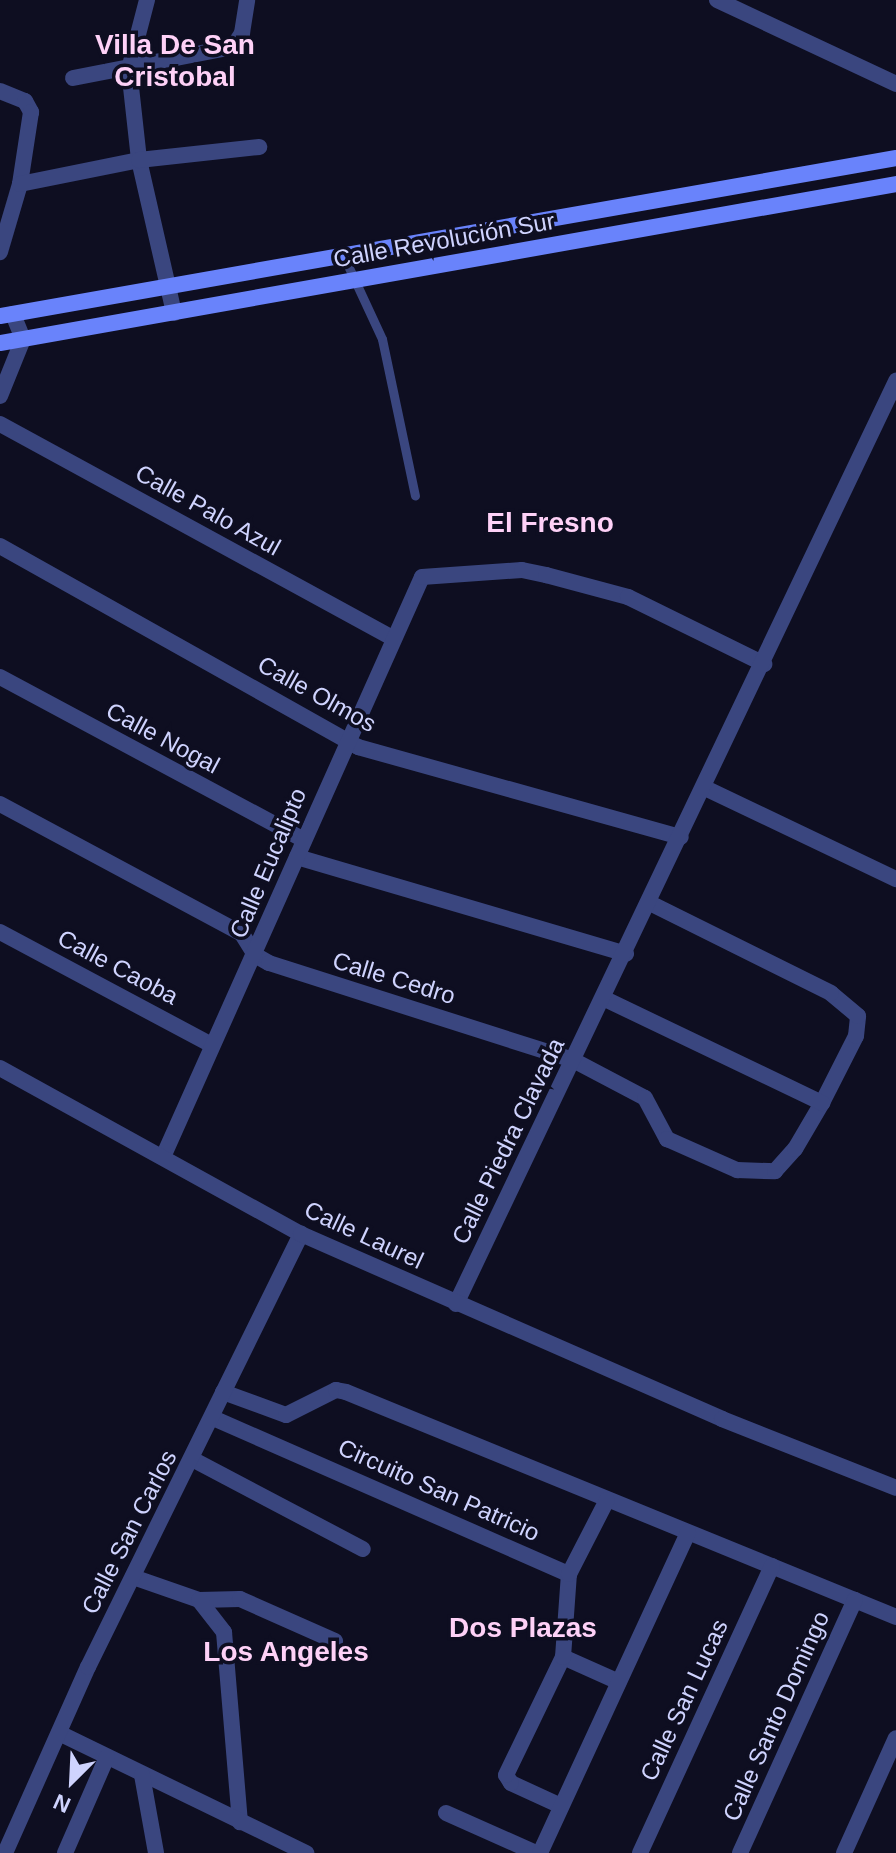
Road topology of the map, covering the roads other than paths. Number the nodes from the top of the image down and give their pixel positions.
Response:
1 (147, 0) edge
2 (247, 0) edge
3 (717, 0) edge
4 (129, 69) junction
5 (73, 78) dead end
6 (896, 84) edge
7 (0, 91) edge
8 (259, 147) dead end
9 (896, 158) edge
10 (139, 160) junction
11 (801, 177) junction
12 (20, 184) junction
13 (896, 184) edge
14 (806, 202) junction
15 (637, 206) junction
16 (641, 231) junction
17 (0, 252) edge
18 (344, 257) junction
19 (351, 281) junction
20 (171, 289) junction
21 (174, 313) junction
22 (7, 315) edge
23 (23, 339) junction
24 (0, 343) edge
25 (896, 381) edge
26 (0, 396) edge
27 (0, 424) edge
28 (415, 496) dead end
29 (0, 546) edge
30 (392, 638) junction
31 (764, 664) junction
32 (0, 677) edge
33 (348, 739) junction
34 (705, 788) junction
35 (0, 804) edge
36 (681, 837) junction
37 (304, 840) junction
38 (297, 857) junction
39 (896, 879) edge
40 (650, 903) junction
41 (0, 932) edge
42 (626, 954) junction
43 (255, 955) junction
44 (605, 999) junction
45 (212, 1045) junction
46 (573, 1060) junction
47 (0, 1068) edge
48 (822, 1103) junction
49 (163, 1157) junction
50 (301, 1234) junction
51 (456, 1304) junction
52 (223, 1392) junction
53 (286, 1415) junction
54 (213, 1418) junction
55 (275, 1444) junction
56 (192, 1459) junction
57 (896, 1488) edge
58 (607, 1500) junction
59 (688, 1533) junction
60 (363, 1549) dead end
61 (772, 1566) junction
62 (569, 1574) junction
63 (133, 1577) junction
64 (199, 1600) junction
65 (855, 1600) junction
66 (896, 1617) edge
67 (335, 1641) dead end
68 (563, 1657) junction
69 (619, 1682) junction
70 (59, 1733) junction
71 (896, 1738) edge
72 (107, 1757) junction
73 (142, 1775) junction
74 (561, 1806) junction
75 (446, 1813) dead end
76 (240, 1822) junction
77 (5, 1853) edge
78 (65, 1853) edge
79 (156, 1853) edge
80 (306, 1853) edge
81 (538, 1853) edge
82 (640, 1853) edge
83 (740, 1853) edge
84 (844, 1853) edge

1 - 4 street
2 - 4 street
3 - 6 street
4 - 5 street
4 - 10 street
7 - 12 street
8 - 10 street
9 - 11 main road, Calle Revolución Sur
10 - 12 street
10 - 20 street
11 - 14 main road
11 - 15 main road, Calle Revolución Sur
12 - 17 street
13 - 14 main road, Calle Revolución Sur
14 - 16 main road, Calle Revolución Sur
15 - 16 main road
15 - 18 main road, Calle Revolución Sur
16 - 19 main road, Calle Revolución Sur
18 - 19 lane
18 - 20 main road, Calle Revolución Sur
19 - 21 main road, Calle Revolución Sur
19 - 28 lane
20 - 21 street
20 - 22 main road, Calle Revolución Sur
21 - 23 main road, Calle Revolución Sur
22 - 23 street
23 - 24 main road, Calle Revolución Sur
23 - 26 street
25 - 31 street, Calle Piedra Clavada
27 - 30 street, Calle Palo Azul
29 - 33 street, Calle Olmos
30 - 31 street, Calle Eucalipto
30 - 33 street, Calle Eucalipto
31 - 34 street, Calle Piedra Clavada
32 - 37 street, Calle Nogal
33 - 36 street, Calle Olmos
33 - 37 street, Calle Eucalipto
34 - 36 street, Calle Piedra Clavada
34 - 39 street
35 - 43 street, Calle Cedro
36 - 40 street, Calle Piedra Clavada
37 - 38 street, Calle Eucalipto
38 - 42 street
38 - 43 street, Calle Eucalipto
40 - 42 street, Calle Piedra Clavada
40 - 48 street
41 - 45 street, Calle Caoba
42 - 44 street, Calle Piedra Clavada
43 - 45 street, Calle Eucalipto
43 - 46 street, Calle Cedro
44 - 46 street, Calle Piedra Clavada
44 - 48 street
45 - 49 street, Calle Eucalipto
46 - 48 street, Calle Cedro
46 - 51 street, Calle Piedra Clavada
47 - 49 street, Calle Laurel
49 - 50 street, Calle Laurel
50 - 51 street, Calle Laurel
50 - 52 street, Calle San Carlos
51 - 57 street, Calle Laurel
52 - 53 street
52 - 54 street, Calle San Carlos
53 - 55 street
53 - 58 street
54 - 55 street, Circuito San Patricio
54 - 56 street, Calle San Carlos
55 - 62 street, Circuito San Patricio
56 - 60 street
56 - 63 street, Calle San Carlos
58 - 59 street
58 - 62 street
59 - 61 street
59 - 69 street
61 - 65 street
61 - 82 street, Calle San Lucas
62 - 68 street
63 - 64 street
63 - 70 street, Calle San Carlos
64 - 67 street
64 - 76 street
65 - 66 street
65 - 83 street, Calle Santo Domingo
68 - 69 street
68 - 74 street
69 - 74 street
70 - 72 street
70 - 77 street, Calle San Carlos
71 - 84 street
72 - 73 street
72 - 78 street
73 - 76 street
73 - 79 street
74 - 81 street
75 - 81 street
76 - 80 street

